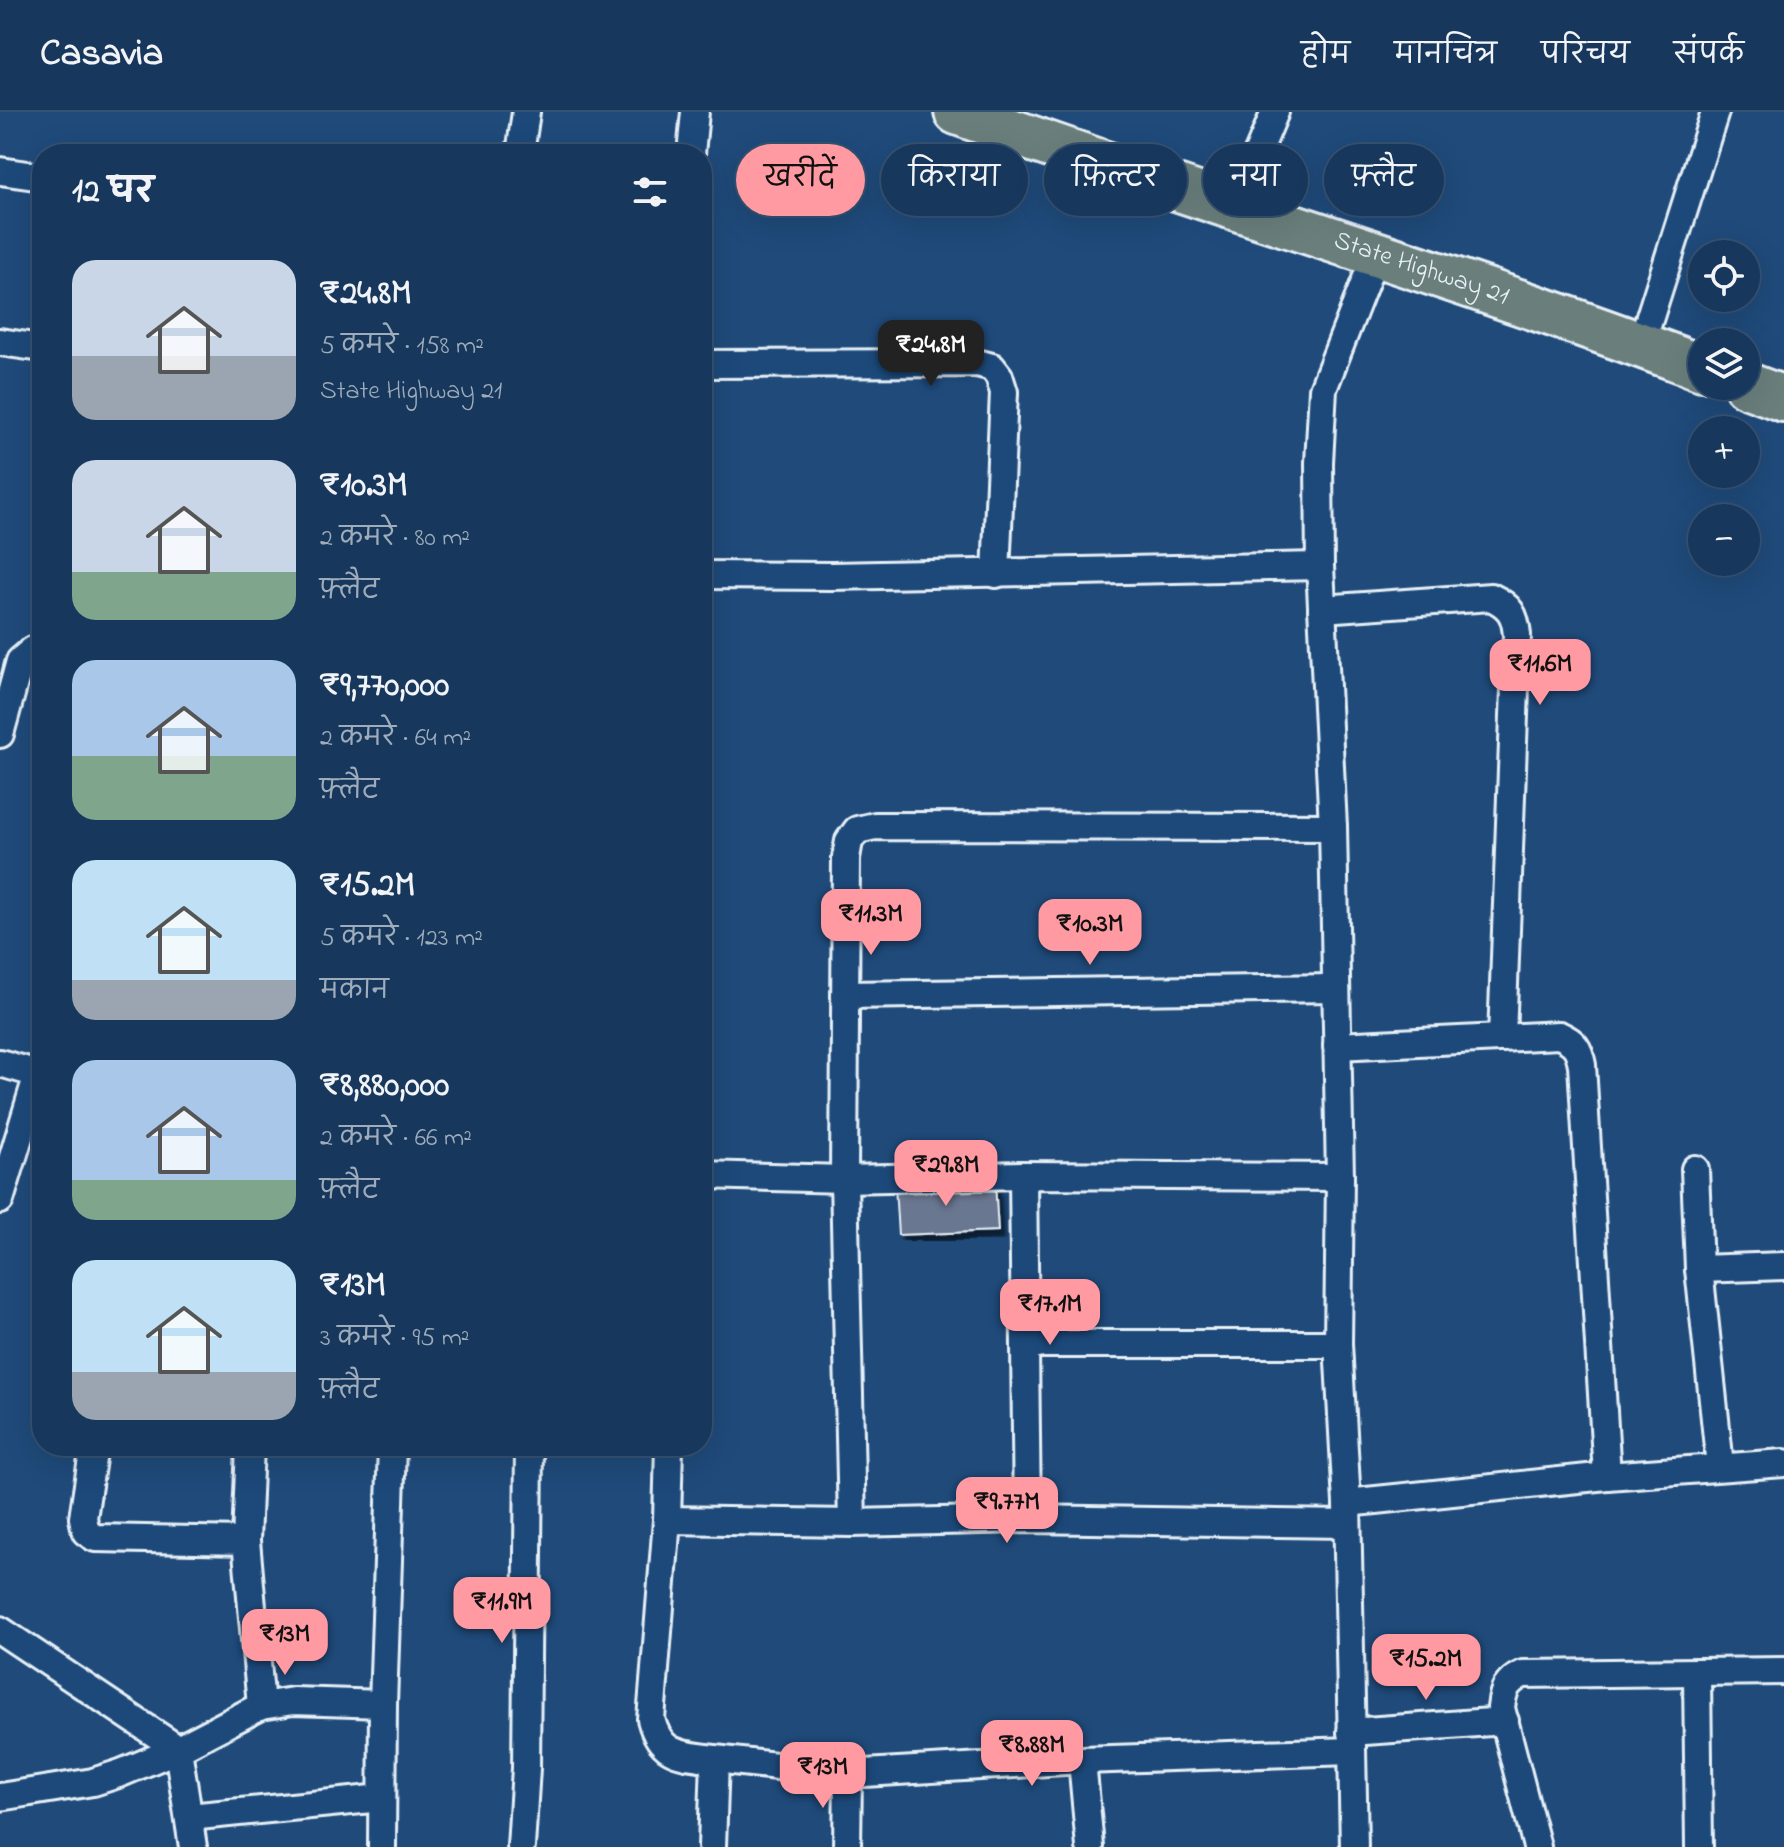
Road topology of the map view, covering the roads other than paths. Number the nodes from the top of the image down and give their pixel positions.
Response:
1 (526, 112) edge
2 (695, 112) edge
3 (957, 112) edge
4 (1275, 112) edge
5 (1715, 112) edge
6 (521, 144) edge
7 (692, 144) edge
8 (1262, 144) edge
9 (0, 171) edge
10 (32, 176) edge
11 (1203, 196) edge
12 (1262, 216) edge
13 (1376, 254) junction
14 (0, 342) edge
15 (1641, 345) junction
16 (32, 347) edge
17 (1688, 363) edge
18 (712, 364) edge
19 (1760, 390) edge
20 (1784, 399) edge
21 (1320, 566) junction
22 (996, 574) junction
23 (712, 575) edge
24 (1322, 609) junction
25 (32, 651) edge
26 (0, 734) edge
27 (1333, 827) junction
28 (1336, 988) junction
29 (845, 995) junction
30 (1502, 1038) junction
31 (1337, 1046) junction
32 (0, 1063) edge
33 (32, 1068) edge
34 (32, 1099) edge
35 (1695, 1169) dead end
36 (712, 1175) edge
37 (1023, 1175) junction
38 (1340, 1177) junction
39 (844, 1179) junction
40 (0, 1200) edge
41 (1784, 1266) edge
42 (1699, 1269) junction
43 (1025, 1344) junction
44 (1338, 1344) junction
45 (92, 1456) edge
46 (250, 1456) edge
47 (392, 1456) edge
48 (529, 1456) edge
49 (669, 1456) edge
50 (1784, 1463) edge
51 (1720, 1466) junction
52 (1607, 1476) junction
53 (1347, 1514) junction
54 (1027, 1519) junction
55 (667, 1520) junction
56 (852, 1523) junction
57 (246, 1541) junction
58 (0, 1630) edge
59 (1784, 1671) edge
60 (1697, 1674) junction
61 (383, 1704) junction
62 (261, 1706) junction
63 (1505, 1721) junction
64 (1351, 1742) junction
65 (178, 1749) junction
66 (715, 1759) junction
67 (1082, 1760) junction
68 (848, 1774) junction
69 (0, 1797) edge
70 (382, 1798) junction
71 (189, 1817) junction
72 (193, 1847) edge
73 (382, 1847) edge
74 (521, 1847) edge
75 (712, 1847) edge
76 (847, 1847) edge
77 (1090, 1847) edge
78 (1354, 1847) edge
79 (1537, 1847) edge
80 (1699, 1847) edge

1 - 6 street
2 - 7 street
3 - 11 highway, State Highway 21
4 - 8 street
5 - 15 street
9 - 10 street
12 - 13 highway, State Highway 21
13 - 15 highway, State Highway 21
13 - 21 street
14 - 16 street
15 - 17 highway, State Highway 21
18 - 22 street
19 - 20 highway
21 - 22 street
21 - 24 street
22 - 23 street
24 - 27 street
24 - 30 street
25 - 26 street
27 - 28 street
27 - 29 street
28 - 29 street
28 - 31 street
29 - 39 street
30 - 31 street
30 - 52 street
31 - 38 street
32 - 33 street
34 - 40 street
35 - 42 street
36 - 39 street
37 - 38 street
37 - 39 street
37 - 43 street
38 - 44 street
39 - 56 street
41 - 42 street
42 - 51 street
43 - 44 street
43 - 54 street
44 - 53 street
45 - 57 street
46 - 57 street
47 - 61 street
48 - 74 street
49 - 55 street
50 - 51 street
51 - 52 street
52 - 53 street
53 - 54 street
53 - 64 street
54 - 56 street
55 - 56 street
55 - 66 street
57 - 62 street
58 - 65 street
59 - 60 street
60 - 63 street
60 - 80 street
61 - 62 street
61 - 70 street
62 - 65 street
63 - 64 street
63 - 79 street
64 - 67 street
64 - 78 street
65 - 69 street
65 - 71 street
66 - 68 street
66 - 75 street
67 - 68 street
67 - 77 street
68 - 76 street
70 - 71 street
70 - 73 street
71 - 72 street

